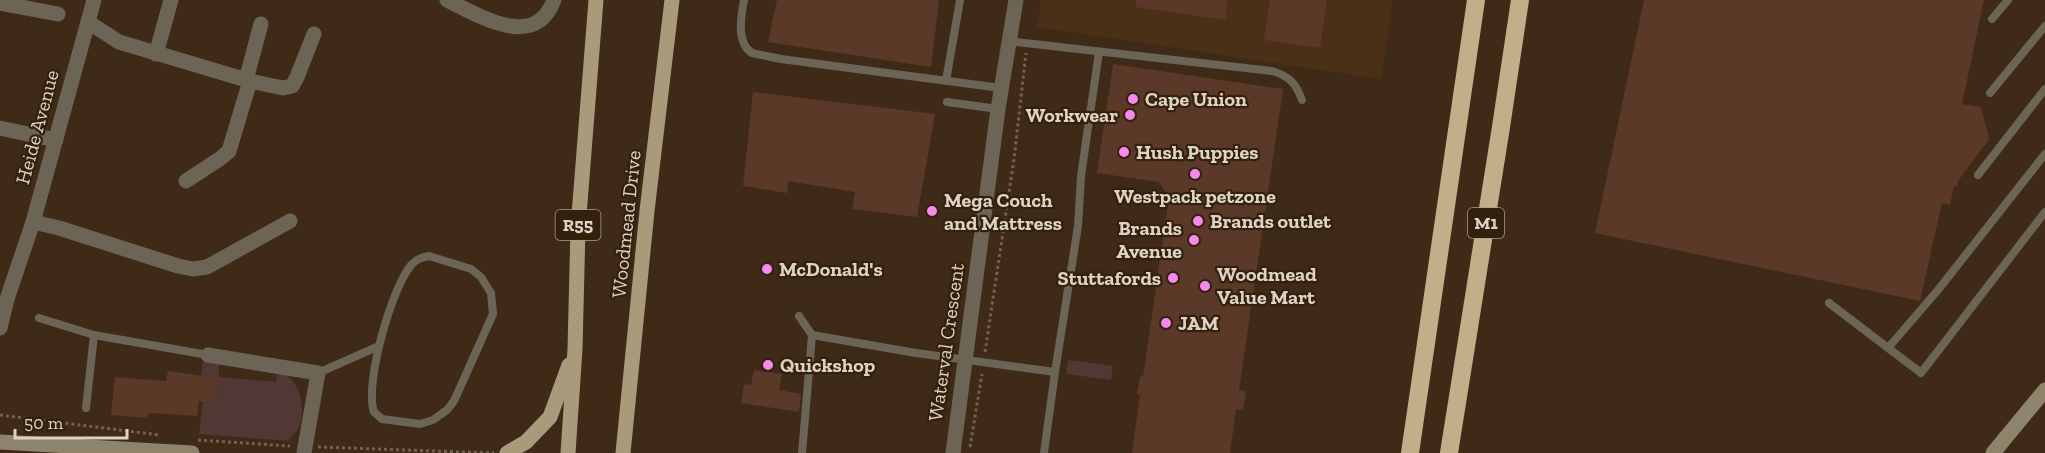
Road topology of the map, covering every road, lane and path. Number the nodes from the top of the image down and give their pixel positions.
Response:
1 (94, 0) edge
2 (171, 0) edge
3 (447, 0) edge
4 (554, 0) edge
5 (596, 0) edge
6 (672, 0) edge
7 (744, 0) edge
8 (960, 0) edge
9 (1016, 0) edge
10 (1476, 0) edge
11 (1520, 0) edge
12 (2008, 0) edge
13 (0, 3) edge
14 (58, 14) dead end
15 (1992, 19) dead end
16 (88, 22) junction
17 (261, 24) dead end
18 (2045, 26) edge
19 (314, 34) dead end
20 (1008, 41) junction
21 (1027, 44) junction
22 (1100, 52) junction
23 (156, 54) junction
24 (248, 81) junction
25 (946, 81) junction
26 (1001, 88) junction
27 (2045, 89) edge
28 (1990, 93) dead end
29 (1302, 100) dead end
30 (946, 102) dead end
31 (998, 109) junction
32 (0, 128) edge
33 (56, 140) junction
34 (2045, 154) edge
35 (1978, 175) dead end
36 (186, 181) dead end
37 (2045, 212) edge
38 (290, 221) dead end
39 (33, 222) junction
40 (1829, 303) dead end
41 (799, 316) dead end
42 (39, 318) dead end
43 (0, 328) edge
44 (94, 335) junction
45 (812, 335) junction
46 (379, 346) junction
47 (1888, 348) junction
48 (575, 349) junction
49 (208, 355) joint
50 (966, 361) junction
51 (984, 363) junction
52 (1054, 372) junction
53 (318, 373) junction
54 (2045, 390) edge
55 (86, 408) dead end
56 (0, 415) edge
57 (162, 435) dead end
58 (0, 442) edge
59 (194, 446) edge
60 (954, 446) edge
61 (304, 450) edge
62 (1450, 450) edge
63 (158, 452) edge
64 (507, 453) edge
65 (568, 453) edge
66 (623, 453) edge
67 (802, 453) edge
68 (945, 453) edge
69 (969, 453) edge
70 (1044, 453) edge
71 (1410, 453) edge
72 (1993, 453) edge

1 - 16 street, Heide Avenue
2 - 23 street
3 - 4 street
5 - 48 main road, R55
6 - 66 main road, Woodmead Drive
7 - 25 lane
8 - 25 lane
9 - 20 street, Waterval Crescent
10 - 71 highway, M1
11 - 62 highway, M1
12 - 15 lane
13 - 14 street
16 - 23 street
16 - 33 street, Heide Avenue
17 - 24 street
18 - 28 lane
19 - 24 street
20 - 21 lane
20 - 26 street, Waterval Crescent
21 - 22 lane
21 - 51 path
22 - 29 lane
22 - 52 lane
23 - 24 street
24 - 36 street
25 - 26 lane
26 - 31 street, Waterval Crescent
27 - 35 lane
30 - 31 lane
31 - 50 street, Waterval Crescent
32 - 33 street
33 - 39 street, Heide Avenue
34 - 47 lane
37 - 47 lane
38 - 39 street
39 - 43 street, Heide Avenue
40 - 47 lane
41 - 45 lane
42 - 44 lane
44 - 49 lane
44 - 55 lane
45 - 50 lane
45 - 67 lane
46 - 46 lane
46 - 53 lane
48 - 64 main road
48 - 65 main road, R55
49 - 53 street
50 - 51 lane
50 - 60 street, Waterval Crescent
51 - 52 lane
51 - 69 path
52 - 70 lane
53 - 61 street
54 - 72 main road
56 - 57 path
58 - 63 main road
59 - 61 path
59 - 63 main road
60 - 68 street, Waterval Crescent
61 - 64 path

